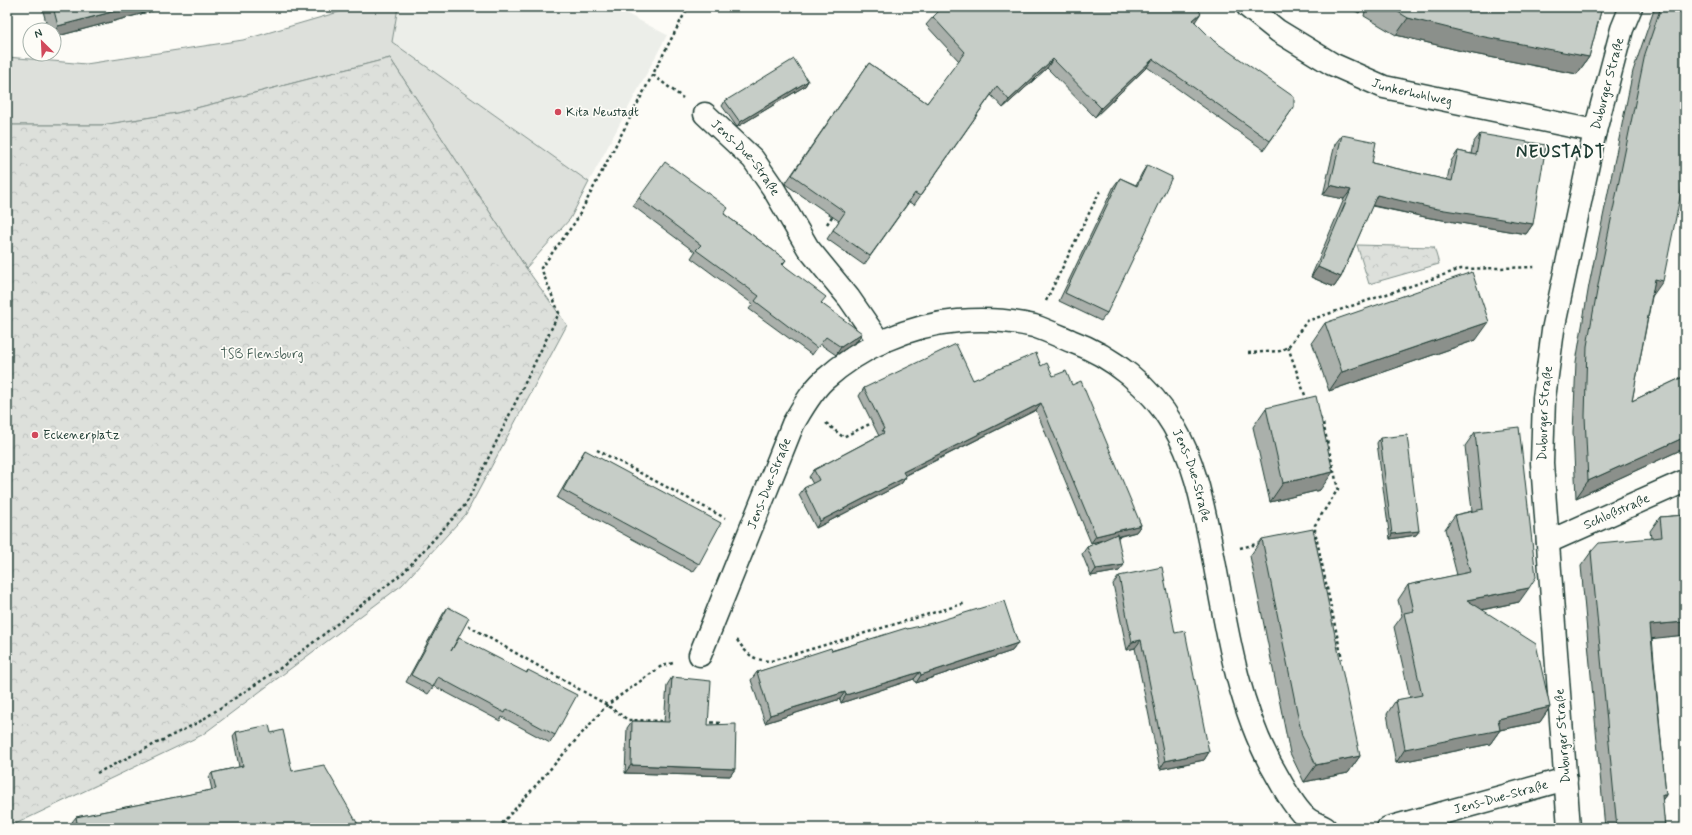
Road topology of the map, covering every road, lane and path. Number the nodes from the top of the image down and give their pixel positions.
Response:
1 (688, 7) edge
2 (1248, 7) edge
3 (1631, 7) edge
4 (653, 75) junction
5 (704, 114) joint
6 (1595, 131) junction
7 (1100, 191) dead end
8 (836, 211) edge
9 (808, 248) junction
10 (1566, 266) junction
11 (1043, 306) dead end
12 (880, 343) junction
13 (1288, 347) junction
14 (1248, 352) dead end
15 (804, 405) junction
16 (1310, 406) edge
17 (1319, 417) edge
18 (878, 420) edge
19 (597, 450) dead end
20 (1685, 481) edge
21 (725, 518) dead end
22 (1315, 531) junction
23 (1308, 533) edge
24 (1548, 542) junction
25 (1264, 543) edge
26 (1212, 554) junction
27 (966, 603) dead end
28 (459, 621) edge
29 (733, 635) dead end
30 (700, 655) joint
31 (1342, 659) dead end
32 (607, 705) junction
33 (667, 721) edge
34 (697, 722) edge
35 (720, 723) edge
36 (97, 773) dead end
37 (1566, 779) junction
38 (498, 828) edge
39 (1325, 828) edge
40 (1388, 828) edge
41 (1569, 828) edge

1 - 4 path
2 - 6 street, Junkerhohlweg
3 - 6 street, Duburger Straße
4 - 5 path
4 - 36 path
5 - 9 street, Jens-Due-Straße
6 - 10 street, Duburger Straße
7 - 11 path
8 - 9 path
9 - 12 street, Jens-Due-Straße
10 - 13 path
10 - 24 street, Duburger Straße
12 - 15 street, Jens-Due-Straße
12 - 26 street, Jens-Due-Straße
13 - 14 path
13 - 16 path
15 - 18 path
15 - 30 street, Jens-Due-Straße
17 - 22 path
19 - 21 path
20 - 24 street, Schloßstraße
22 - 23 path
22 - 31 path
24 - 37 street, Duburger Straße
25 - 26 path
26 - 39 street, Jens-Due-Straße
27 - 29 path
28 - 32 path
30 - 32 path
32 - 33 path
32 - 38 path
34 - 35 path
37 - 40 street, Jens-Due-Straße
37 - 41 street, Duburger Straße

